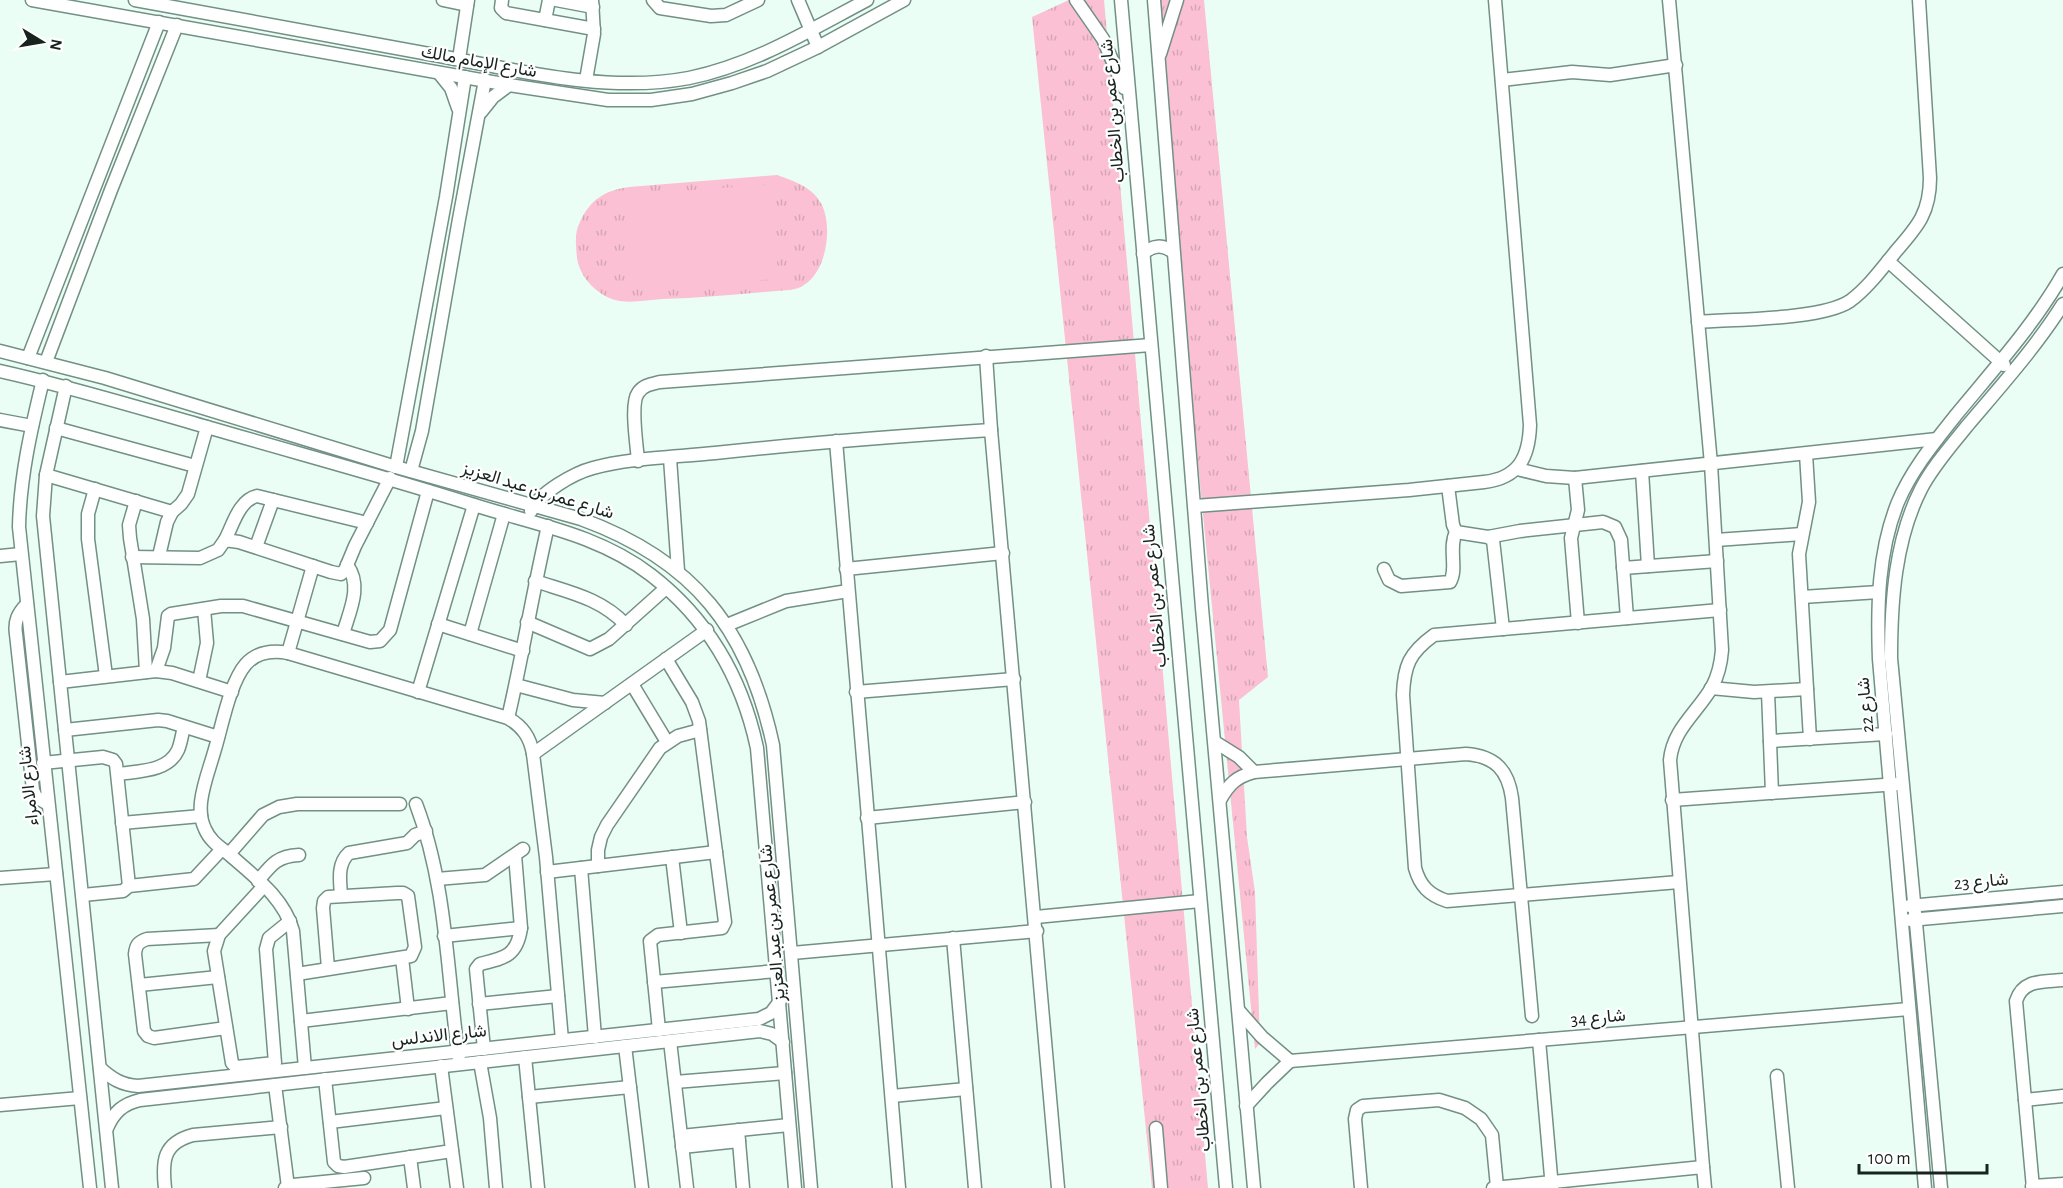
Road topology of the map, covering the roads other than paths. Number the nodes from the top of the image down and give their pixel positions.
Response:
1 (32, 0) edge
2 (135, 0) edge
3 (444, 0) edge
4 (502, 0) edge
5 (549, 0) edge
6 (556, 0) edge
7 (653, 0) edge
8 (757, 0) edge
9 (799, 0) edge
10 (867, 0) edge
11 (904, 0) edge
12 (1076, 0) edge
13 (1121, 0) edge
14 (1154, 0) edge
15 (1177, 0) edge
16 (1495, 0) edge
17 (1669, 0) edge
18 (1919, 0) edge
19 (165, 3) edge
20 (468, 3) edge
21 (592, 3) edge
22 (180, 4) edge
23 (545, 20) junction
24 (159, 22) junction
25 (177, 25) junction
26 (594, 29) junction
27 (810, 30) junction
28 (378, 44) junction
29 (818, 47) junction
30 (459, 59) junction
31 (375, 61) junction
32 (1157, 63) junction
33 (1676, 65) junction
34 (439, 73) junction
35 (465, 77) junction
36 (485, 80) junction
37 (586, 80) junction
38 (1502, 80) junction
39 (509, 85) junction
40 (459, 110) junction
41 (1130, 110) junction
42 (479, 116) junction
43 (103, 162) junction
44 (120, 168) junction
45 (1173, 252) junction
46 (1143, 254) junction
47 (1888, 261) junction
48 (2063, 274) edge
49 (2063, 304) edge
50 (1698, 322) junction
51 (1150, 345) junction
52 (0, 351) edge
53 (986, 356) junction
54 (28, 358) junction
55 (2000, 361) junction
56 (46, 362) junction
57 (0, 370) edge
58 (2012, 372) junction
59 (43, 380) junction
60 (66, 386) junction
61 (214, 412) junction
62 (0, 420) edge
63 (247, 422) junction
64 (32, 426) junction
65 (56, 428) junction
66 (209, 428) junction
67 (991, 430) junction
68 (243, 438) junction
69 (1937, 439) junction
70 (836, 441) junction
71 (1806, 454) junction
72 (670, 458) junction
73 (638, 461) junction
74 (1711, 464) junction
75 (195, 466) junction
76 (1517, 469) junction
77 (411, 471) junction
78 (1642, 471) junction
79 (393, 472) junction
80 (46, 475) junction
81 (1575, 478) junction
82 (1448, 486) junction
83 (95, 489) junction
84 (428, 490) junction
85 (273, 500) junction
86 (136, 501) junction
87 (474, 505) junction
88 (533, 505) junction
89 (1195, 506) junction
90 (172, 512) junction
91 (504, 514) junction
92 (526, 520) junction
93 (368, 523) junction
94 (1574, 525) junction
95 (548, 526) junction
96 (1456, 532) junction
97 (1802, 534) junction
98 (1488, 537) junction
99 (225, 540) junction
100 (1716, 540) junction
101 (256, 547) junction
102 (1003, 553) junction
103 (21, 554) junction
104 (0, 556) edge
105 (159, 556) junction
106 (132, 557) junction
107 (1717, 561) junction
108 (347, 565) junction
109 (313, 566) junction
110 (1648, 566) junction
111 (1623, 568) junction
112 (846, 569) junction
113 (1384, 570) dead end
114 (678, 572) junction
115 (535, 581) junction
116 (666, 588) junction
117 (848, 591) junction
118 (1880, 591) junction
119 (1802, 597) junction
120 (27, 604) junction
121 (204, 609) junction
122 (1720, 610) junction
123 (1626, 618) junction
124 (297, 621) junction
125 (527, 622) junction
126 (1578, 623) junction
127 (438, 624) junction
128 (626, 625) junction
129 (727, 625) junction
130 (1503, 629) junction
131 (707, 630) junction
132 (343, 634) junction
133 (470, 634) junction
134 (524, 651) junction
135 (288, 653) junction
136 (666, 659) junction
137 (151, 671) junction
138 (106, 676) junction
139 (1014, 679) junction
140 (199, 681) junction
141 (60, 682) junction
142 (632, 684) junction
143 (516, 685) junction
144 (1711, 688) junction
145 (1808, 689) junction
146 (232, 692) junction
147 (418, 692) junction
148 (856, 692) junction
149 (1768, 692) junction
150 (605, 703) junction
151 (508, 718) junction
152 (184, 727) junction
153 (65, 730) junction
154 (700, 730) junction
155 (1886, 734) junction
156 (218, 737) junction
157 (1810, 739) junction
158 (1770, 741) junction
159 (667, 742) junction
160 (1215, 742) junction
161 (533, 754) junction
162 (1407, 759) junction
163 (69, 760) junction
164 (43, 763) junction
165 (1254, 772) junction
166 (118, 774) junction
167 (1897, 784) junction
168 (778, 788) junction
169 (761, 790) junction
170 (1772, 793) junction
171 (1220, 800) junction
172 (1672, 800) junction
173 (1025, 802) junction
174 (48, 804) junction
175 (400, 804) dead end
176 (416, 804) dead end
177 (201, 816) junction
178 (867, 818) junction
179 (122, 823) junction
180 (426, 831) junction
181 (225, 852) junction
182 (716, 852) junction
183 (298, 855) dead end
184 (672, 857) junction
185 (598, 866) junction
186 (580, 868) junction
187 (547, 872) junction
188 (56, 874) junction
189 (0, 878) edge
190 (437, 879) junction
191 (1679, 882) junction
192 (261, 884) junction
193 (129, 886) junction
194 (2063, 892) edge
195 (83, 895) junction
196 (341, 895) junction
197 (1521, 895) junction
198 (1200, 901) junction
199 (1915, 905) junction
200 (2063, 906) edge
201 (1901, 907) junction
202 (1036, 917) junction
203 (1917, 920) junction
204 (290, 921) junction
205 (1903, 921) junction
206 (521, 928) junction
207 (1037, 931) junction
208 (681, 933) junction
209 (219, 935) junction
210 (444, 936) junction
211 (953, 938) junction
212 (880, 944) junction
213 (792, 953) junction
214 (402, 958) junction
215 (328, 968) junction
216 (777, 971) junction
217 (297, 974) junction
218 (218, 977) junction
219 (2063, 980) edge
220 (654, 982) junction
221 (138, 985) junction
222 (558, 996) junction
223 (780, 1001) junction
224 (452, 1003) junction
225 (479, 1004) junction
226 (408, 1009) junction
227 (1909, 1009) junction
228 (1239, 1011) junction
229 (1532, 1016) dead end
230 (301, 1021) junction
231 (759, 1025) junction
232 (1693, 1027) junction
233 (226, 1028) junction
234 (659, 1030) junction
235 (595, 1037) junction
236 (562, 1040) junction
237 (1539, 1040) junction
238 (670, 1041) junction
239 (783, 1042) junction
240 (625, 1046) junction
241 (493, 1052) junction
242 (525, 1057) junction
243 (458, 1058) junction
244 (365, 1061) junction
245 (1290, 1061) junction
246 (480, 1062) junction
247 (441, 1066) junction
248 (100, 1068) junction
249 (305, 1068) junction
250 (254, 1073) junction
251 (785, 1073) junction
252 (367, 1075) junction
253 (1777, 1076) dead end
254 (325, 1079) junction
255 (675, 1082) junction
256 (276, 1085) junction
257 (138, 1086) junction
258 (256, 1087) junction
259 (630, 1087) junction
260 (966, 1089) junction
261 (892, 1096) junction
262 (2063, 1096) edge
263 (529, 1097) junction
264 (80, 1098) junction
265 (140, 1100) junction
266 (2025, 1100) junction
267 (0, 1105) edge
268 (1246, 1106) junction
269 (446, 1108) junction
270 (330, 1122) junction
271 (789, 1125) junction
272 (280, 1127) junction
273 (107, 1128) junction
274 (1155, 1128) dead end
275 (738, 1136) junction
276 (682, 1142) junction
277 (452, 1151) junction
278 (410, 1157) junction
279 (362, 1164) junction
280 (1703, 1167) junction
281 (365, 1183) edge
282 (2063, 1184) edge
283 (1551, 1185) edge
284 (286, 1187) edge
285 (2033, 1187) edge
286 (90, 1188) edge
287 (112, 1188) edge
288 (165, 1188) edge
289 (414, 1188) edge
290 (457, 1188) edge
291 (496, 1188) edge
292 (538, 1188) edge
293 (642, 1188) edge
294 (687, 1188) edge
295 (743, 1188) edge
296 (795, 1188) edge
297 (811, 1188) edge
298 (899, 1188) edge
299 (975, 1188) edge
300 (1058, 1188) edge
301 (1161, 1188) edge
302 (1226, 1188) edge
303 (1254, 1188) edge
304 (1361, 1188) edge
305 (1495, 1188) edge
306 (1705, 1188) edge
307 (1788, 1188) edge
308 (1925, 1188) edge
309 (1941, 1188) edge

1 - 24 street, شارع الإمام مالك
2 - 19 street, شارع الإمام مالك
3 - 20 street
4 - 23 street
5 - 23 street
6 - 21 street
7 - 8 street
9 - 27 street
10 - 27 street, شارع الإمام مالك
11 - 29 street, شارع الإمام مالك
12 - 41 street
13 - 41 street, شارع عمر بن الخطاب
14 - 32 street
15 - 32 street
16 - 38 street
17 - 33 street
18 - 47 street
19 - 22 street, شارع الإمام مالك
20 - 30 street
21 - 26 street
22 - 28 street, شارع الإمام مالك
23 - 26 street
24 - 25 street, شارع الإمام مالك
24 - 43 street
25 - 31 street, شارع الإمام مالك
25 - 44 street
26 - 37 street
27 - 29 street
27 - 37 street, شارع الإمام مالك
28 - 30 street, شارع الإمام مالك
28 - 31 street
29 - 39 street, شارع الإمام مالك
30 - 37 street, شارع الإمام مالك
31 - 34 street, شارع الإمام مالك
32 - 45 street
33 - 38 street
33 - 50 street
34 - 35 street, شارع الإمام مالك
34 - 40 street
35 - 36 street, شارع الإمام مالك
35 - 40 street
36 - 39 street, شارع الإمام مالك
36 - 42 street
38 - 76 street
39 - 42 street
40 - 79 street
41 - 46 street, شارع عمر بن الخطاب
42 - 77 street
43 - 44 street
43 - 54 street
44 - 56 street
45 - 46 street
45 - 89 street
46 - 51 street, شارع عمر بن الخطاب
47 - 50 street
47 - 55 street
48 - 55 street, شارع 22
49 - 58 street, شارع 22
50 - 74 street
51 - 53 street
51 - 198 street, شارع عمر بن الخطاب
52 - 54 street, شارع عمر بن عبد العزيز
53 - 67 street
53 - 73 street
54 - 56 street, شارع عمر بن عبد العزيز
55 - 58 street
55 - 69 street, شارع 22
56 - 61 street, شارع عمر بن عبد العزيز
57 - 59 street, شارع عمر بن عبد العزيز
58 - 167 street, شارع 22
59 - 60 street, شارع عمر بن عبد العزيز
59 - 64 street, شارع الامراء
60 - 65 street
60 - 66 street, شارع عمر بن عبد العزيز
61 - 63 street, شارع عمر بن عبد العزيز
61 - 66 street
62 - 64 street
63 - 68 street
63 - 79 street, شارع عمر بن عبد العزيز
64 - 103 street, شارع الامراء
65 - 75 street
65 - 80 street
66 - 68 street, شارع عمر بن عبد العزيز
66 - 75 street
67 - 70 street
67 - 102 street
68 - 79 street, شارع عمر بن عبد العزيز
69 - 71 street
69 - 118 street, شارع 22
70 - 72 street
70 - 112 street
71 - 74 street
71 - 97 street
72 - 73 street
72 - 114 street
73 - 88 street
74 - 78 street
74 - 100 street
75 - 90 street
76 - 81 street
76 - 82 street
77 - 79 street, شارع عمر بن عبد العزيز
77 - 88 street, شارع عمر بن عبد العزيز
78 - 81 street
78 - 110 street
79 - 84 street, شارع عمر بن عبد العزيز
79 - 93 street
80 - 83 street
80 - 141 street
81 - 94 street
82 - 89 street
82 - 96 street
83 - 86 street
83 - 138 street
84 - 87 street, شارع عمر بن عبد العزيز
84 - 132 street
85 - 93 street
85 - 99 street
85 - 101 street
86 - 90 street
86 - 106 street
87 - 91 street, شارع عمر بن عبد العزيز
87 - 127 street
88 - 92 street
88 - 114 street, شارع عمر بن عبد العزيز
89 - 160 street
90 - 105 street
91 - 92 street, شارع عمر بن عبد العزيز
91 - 133 street
92 - 95 street, شارع عمر بن عبد العزيز
93 - 108 street
94 - 98 street
94 - 111 street
94 - 126 street
95 - 115 street
95 - 116 street, شارع عمر بن عبد العزيز
96 - 98 street
96 - 113 street
97 - 100 street
97 - 119 street
98 - 130 street
99 - 101 street
99 - 105 street
100 - 107 street
101 - 109 street
102 - 112 street
102 - 139 street
103 - 104 street
103 - 120 street, شارع الامراء
105 - 106 street
106 - 137 street
107 - 110 street
107 - 122 street
108 - 109 street
108 - 132 street
109 - 124 street
110 - 111 street
111 - 123 street
112 - 117 street
114 - 129 street, شارع عمر بن عبد العزيز
115 - 125 street
115 - 128 street
116 - 128 street
116 - 131 street, شارع عمر بن عبد العزيز
117 - 129 street
117 - 148 street
118 - 119 street
118 - 155 street, شارع 22
119 - 145 street
120 - 164 street, شارع الامراء
120 - 174 street
121 - 124 street
121 - 137 street
121 - 140 street
122 - 123 street
122 - 144 street
123 - 126 street
124 - 132 street
124 - 135 street
125 - 128 street
125 - 134 street
126 - 130 street
127 - 133 street
127 - 147 street
129 - 168 street, شارع عمر بن عبد العزيز
130 - 162 street
131 - 136 street
131 - 169 street, شارع عمر بن عبد العزيز
133 - 134 street
134 - 143 street
135 - 146 street
135 - 147 street
136 - 142 street
136 - 154 street
137 - 138 street
137 - 140 street
138 - 141 street
139 - 148 street
139 - 173 street
140 - 146 street
141 - 153 street
142 - 150 street
142 - 159 street
143 - 150 street
143 - 151 street
144 - 149 street
144 - 172 street
145 - 149 street
145 - 157 street
146 - 156 street
147 - 151 street
148 - 178 street
149 - 158 street
150 - 161 street
151 - 161 street
152 - 153 street
152 - 156 street
152 - 166 street
153 - 163 street
154 - 159 street
154 - 182 street
155 - 157 street
155 - 167 street, شارع 22
156 - 177 street
157 - 158 street
158 - 170 street
159 - 185 street
160 - 165 street
160 - 171 street
161 - 187 street
162 - 165 street
162 - 197 street
162 - 197 street
163 - 164 street
163 - 166 street
163 - 195 street
164 - 174 street, شارع الامراء
165 - 171 street
166 - 179 street
167 - 170 street
167 - 199 street, شارع 22
167 - 201 street, شارع 22
168 - 169 street
168 - 213 street, شارع عمر بن عبد العزيز
169 - 216 street, شارع عمر بن عبد العزيز
170 - 172 street
171 - 228 street
172 - 191 street
173 - 178 street
173 - 202 street
174 - 188 street, شارع الامراء
175 - 181 street
176 - 180 street
177 - 179 street
177 - 181 street
178 - 212 street
179 - 193 street
180 - 190 street
180 - 196 street
181 - 192 street
181 - 193 street
182 - 184 street
182 - 208 street
183 - 192 street
184 - 185 street
184 - 208 street
185 - 186 street
186 - 187 street
186 - 235 street
187 - 222 street
188 - 189 street
188 - 264 street, شارع الامراء
190 - 206 street
190 - 210 street
191 - 197 street
191 - 232 street
192 - 204 street
192 - 209 street
193 - 195 street
194 - 199 street, شارع 23
195 - 248 street
196 - 214 street
196 - 215 street
197 - 229 street
198 - 202 street
198 - 302 street, شارع عمر بن الخطاب
199 - 201 street, شارع 23
199 - 203 street, شارع 22
200 - 203 street, شارع 23
201 - 205 street, شارع 22
202 - 207 street
203 - 205 street, شارع 23
203 - 309 street, شارع 22
204 - 217 street
204 - 233 street
205 - 227 street, شارع 22
206 - 210 street
206 - 225 street
207 - 211 street
207 - 300 street
208 - 220 street
209 - 218 street
209 - 221 street
210 - 224 street
211 - 212 street
211 - 260 street
212 - 213 street
212 - 261 street
213 - 297 street, شارع عمر بن عبد العزيز
214 - 215 street
214 - 226 street
215 - 217 street
216 - 220 street
216 - 223 street, شارع عمر بن عبد العزيز
217 - 230 street
218 - 221 street
218 - 233 street
219 - 266 street
220 - 234 street
221 - 233 street
222 - 225 street
222 - 236 street
223 - 231 street
223 - 239 street, شارع عمر بن عبد العزيز
224 - 226 street
224 - 243 street
225 - 241 street
226 - 230 street
227 - 232 street, شارع 34
227 - 308 street, شارع 22
228 - 245 street
228 - 268 street
230 - 249 street
231 - 234 street, شارع الاندلس
231 - 238 street, شارع الاندلس
231 - 239 street
232 - 237 street, شارع 34
232 - 280 street
234 - 235 street, شارع الاندلس
235 - 236 street, شارع الاندلس
236 - 241 street, شارع الاندلس
237 - 245 street, شارع 34
237 - 283 street
238 - 240 street, شارع الاندلس
238 - 255 street
239 - 251 street, شارع عمر بن عبد العزيز
240 - 242 street, شارع الاندلس
240 - 259 street
241 - 242 street, شارع الاندلس
241 - 243 street, شارع الاندلس
241 - 246 street, شارع الاندلس
242 - 263 street
243 - 244 street, شارع الاندلس
243 - 246 street, شارع الاندلس
243 - 247 street, شارع الاندلس
244 - 249 street, شارع الاندلس
244 - 252 street
245 - 268 street
246 - 291 street
247 - 252 street, شارع الاندلس
247 - 269 street
248 - 257 street, شارع الاندلس
248 - 273 street
249 - 250 street, شارع الاندلس
250 - 257 street, شارع الاندلس
250 - 258 street
251 - 255 street
251 - 271 street, شارع عمر بن عبد العزيز
252 - 254 street, شارع الاندلس
253 - 307 street
254 - 256 street, شارع الاندلس
254 - 270 street
255 - 276 street
256 - 258 street, شارع الاندلس
256 - 272 street
257 - 265 street
258 - 265 street, شارع الاندلس
259 - 263 street
259 - 293 street
260 - 261 street
260 - 299 street
261 - 298 street
262 - 266 street
263 - 292 street
264 - 267 street
264 - 286 street, شارع الامراء
265 - 273 street, شارع الاندلس
266 - 285 street
268 - 303 street
269 - 270 street
269 - 277 street
270 - 279 street
271 - 275 street
271 - 296 street, شارع عمر بن عبد العزيز
272 - 284 street
272 - 288 street
273 - 287 street
274 - 301 street
275 - 276 street
275 - 295 street
276 - 294 street
277 - 278 street
277 - 290 street
278 - 279 street
278 - 289 street
279 - 281 street
280 - 283 street
280 - 306 street
281 - 284 street
282 - 285 street
283 - 305 street
304 - 305 street

